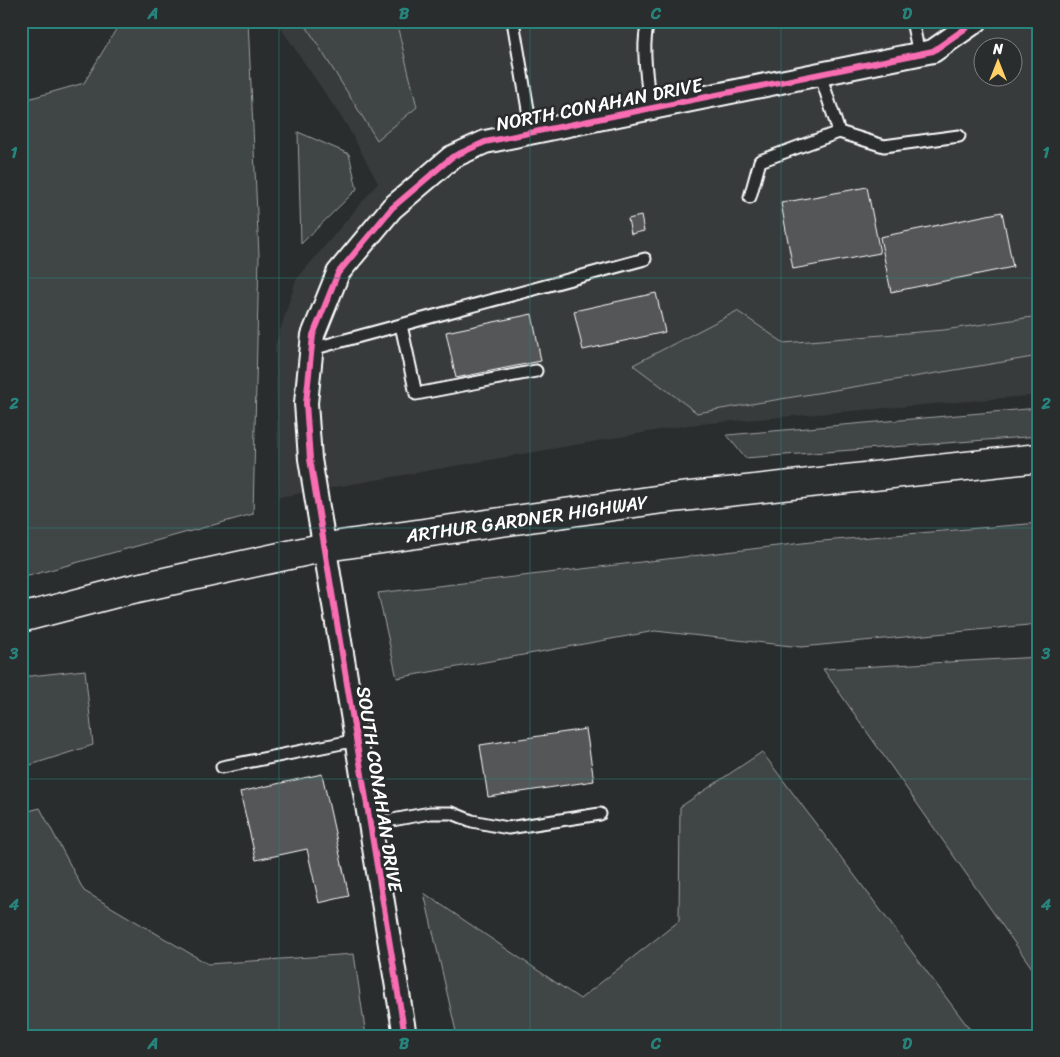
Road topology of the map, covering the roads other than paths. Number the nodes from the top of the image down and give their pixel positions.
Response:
1 (513, 21) edge
2 (649, 21) edge
3 (912, 21) edge
4 (976, 21) edge
5 (919, 54) junction
6 (820, 74) junction
7 (650, 108) junction
8 (839, 132) junction
9 (532, 133) junction
10 (959, 136) dead end
11 (750, 197) dead end
12 (645, 258) dead end
13 (401, 325) junction
14 (312, 349) junction
15 (536, 372) dead end
16 (1039, 458) edge
17 (326, 547) junction
18 (21, 618) edge
19 (357, 740) junction
20 (222, 767) dead end
21 (600, 814) dead end
22 (371, 824) junction
23 (405, 1036) edge

1 - 9 lane
2 - 7 lane
3 - 5 lane
4 - 5 street, NORTH CONAHAN DRIVE
5 - 6 street, NORTH CONAHAN DRIVE
6 - 7 street, NORTH CONAHAN DRIVE
6 - 8 lane
7 - 9 street, NORTH CONAHAN DRIVE
8 - 10 lane
8 - 11 lane
9 - 14 street, NORTH CONAHAN DRIVE
12 - 13 lane
13 - 14 lane
13 - 15 lane
14 - 17 street, NORTH CONAHAN DRIVE
16 - 17 main road, ARTHUR GARDNER HIGHWAY
17 - 18 main road, ARTHUR GARDNER HIGHWAY
17 - 19 street, SOUTH CONAHAN DRIVE
19 - 20 lane
19 - 22 street, SOUTH CONAHAN DRIVE
21 - 22 lane
22 - 23 street, SOUTH CONAHAN DRIVE

